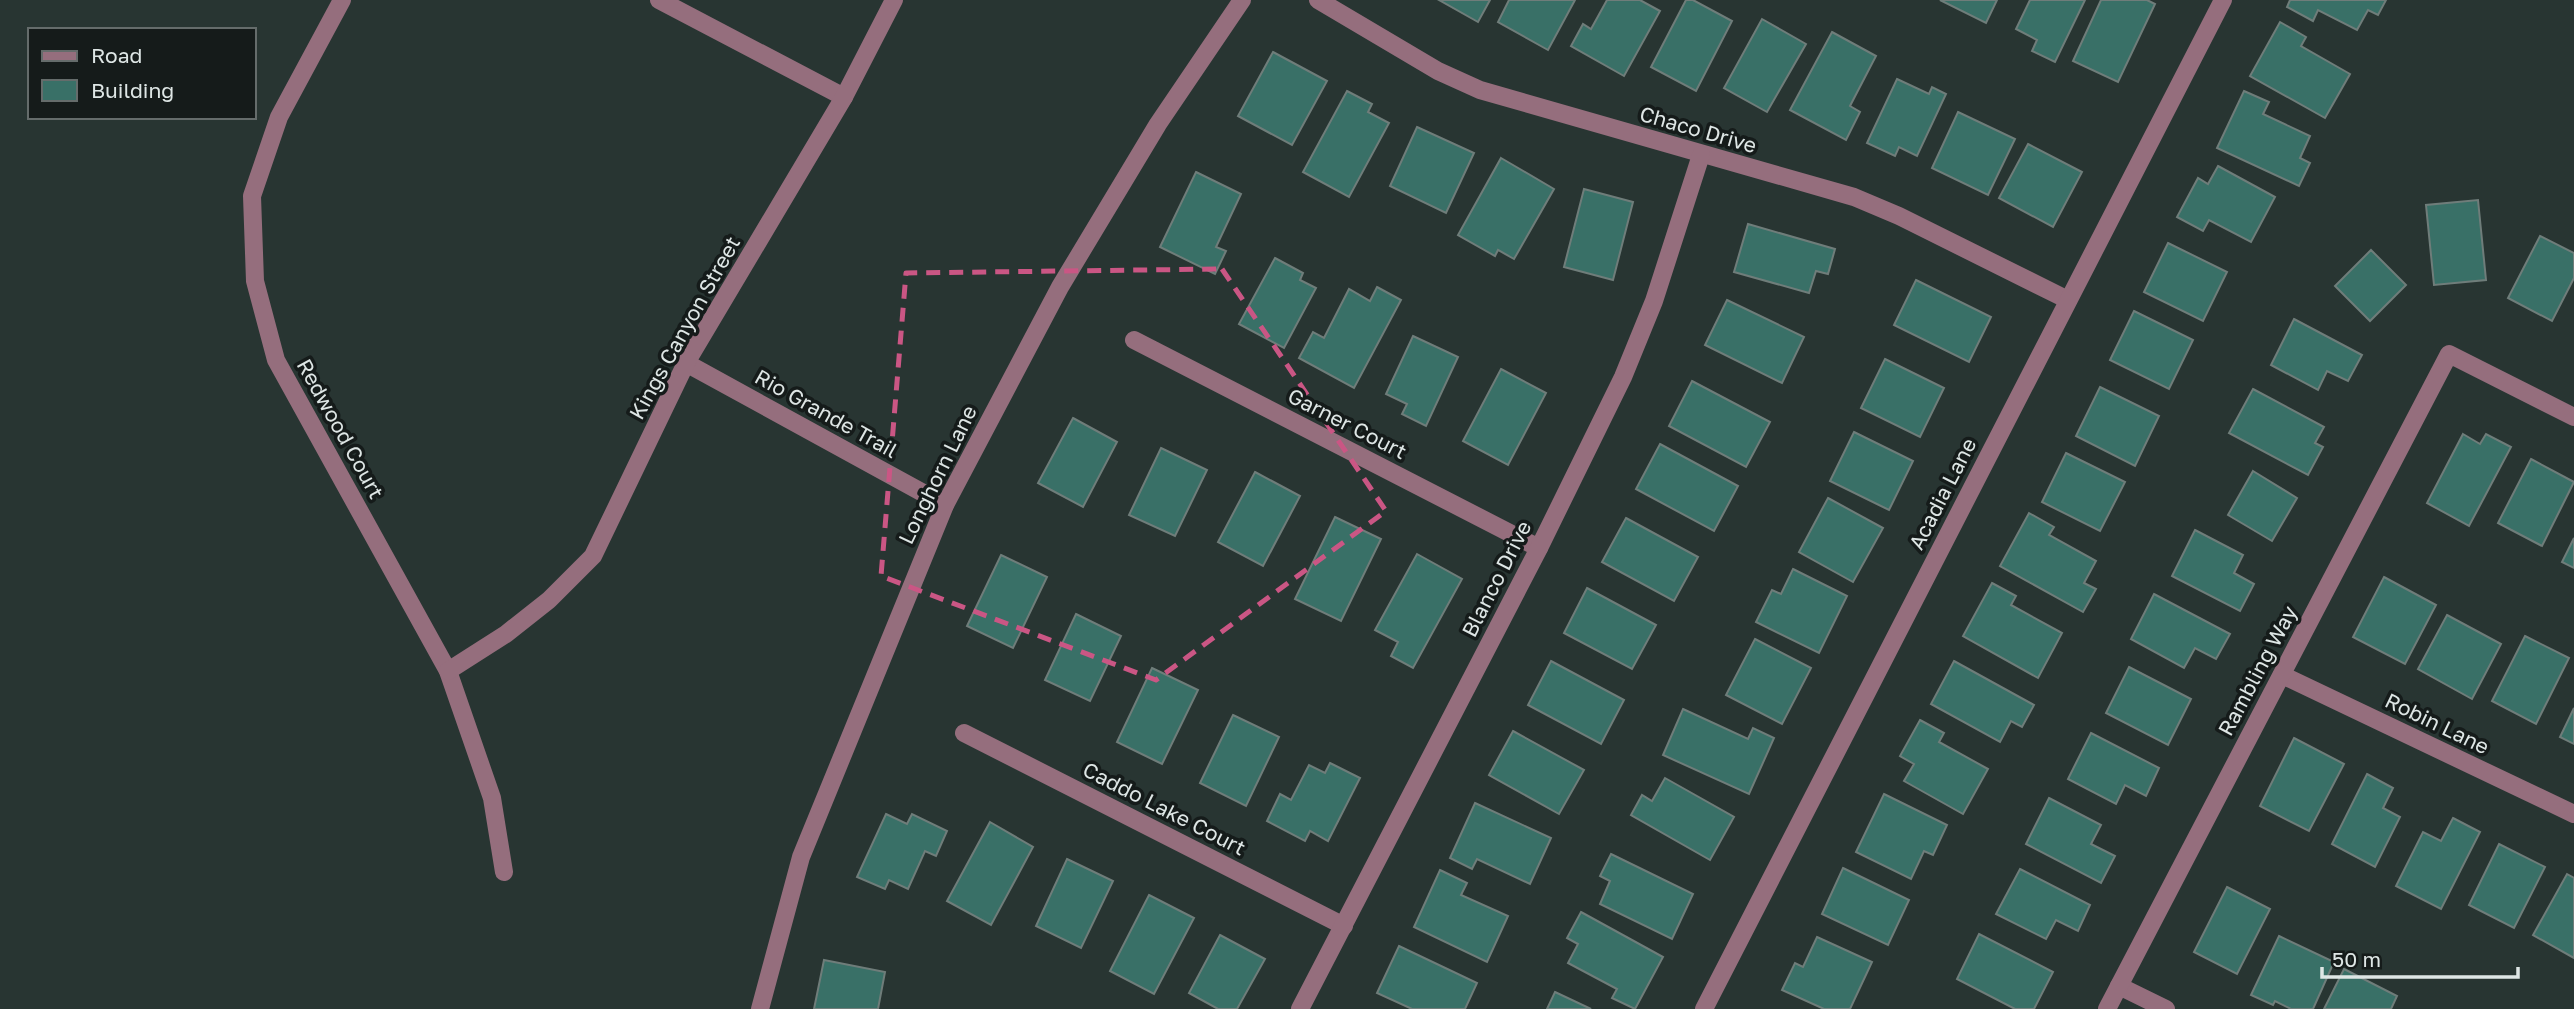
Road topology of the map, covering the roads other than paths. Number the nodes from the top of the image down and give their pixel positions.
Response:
1 (342, 0) edge
2 (659, 0) edge
3 (894, 0) edge
4 (1242, 0) edge
5 (1318, 0) edge
6 (2222, 0) edge
7 (844, 97) junction
8 (1701, 155) junction
9 (2068, 300) junction
10 (1134, 340) dead end
11 (686, 363) junction
12 (2574, 417) edge
13 (945, 505) junction
14 (1539, 548) junction
15 (448, 671) junction
16 (2282, 675) junction
17 (964, 733) dead end
18 (2574, 814) edge
19 (504, 872) dead end
20 (1343, 926) junction
21 (2119, 986) junction
22 (760, 1009) edge
23 (1300, 1009) edge
24 (1704, 1009) edge
25 (2107, 1009) edge
26 (2166, 1009) edge

1 - 15 street, Redwood Court
2 - 7 street
3 - 7 street, Kings Canyon Street
4 - 13 street, Longhorn Lane
5 - 8 street, Chaco Drive
6 - 9 street, Acadia Lane
7 - 11 street, Kings Canyon Street
8 - 9 street, Chaco Drive
8 - 14 street, Blanco Drive
9 - 24 street, Acadia Lane
10 - 14 street, Garner Court
11 - 13 street, Rio Grande Trail
11 - 15 street, Kings Canyon Street
12 - 16 street, Rambling Way
13 - 22 street, Longhorn Lane
14 - 20 street, Blanco Drive
15 - 19 street, Redwood Court
16 - 18 street, Robin Lane
16 - 21 street, Rambling Way
17 - 20 street, Caddo Lake Court
20 - 23 street, Blanco Drive
21 - 25 street, Rambling Way
21 - 26 street

